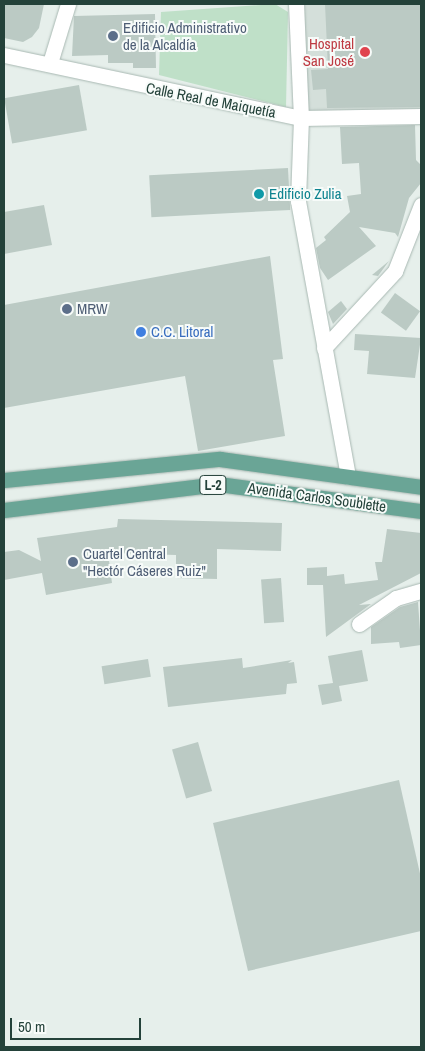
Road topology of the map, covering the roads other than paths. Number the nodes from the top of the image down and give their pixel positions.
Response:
1 (68, 4) edge
2 (296, 4) edge
3 (4, 55) edge
4 (50, 62) junction
5 (421, 116) edge
6 (301, 118) junction
7 (421, 205) edge
8 (324, 348) junction
9 (348, 476) junction
10 (4, 480) edge
11 (421, 487) edge
12 (4, 510) edge
13 (421, 511) edge
14 (421, 591) edge
15 (360, 624) dead end

1 - 4 street
2 - 6 street
3 - 4 street, Calle Real de Maiquetía
4 - 6 street, Calle Real de Maiquetía
5 - 6 street, Calle Real de Maiquetía
6 - 8 street
7 - 8 street
8 - 9 street
9 - 10 main road, Avenida Carlos Soublette / L-2
9 - 11 main road, Avenida Carlos Soublette / L-2
12 - 13 main road, Avenida Carlos Soublette / L-2
14 - 15 street

